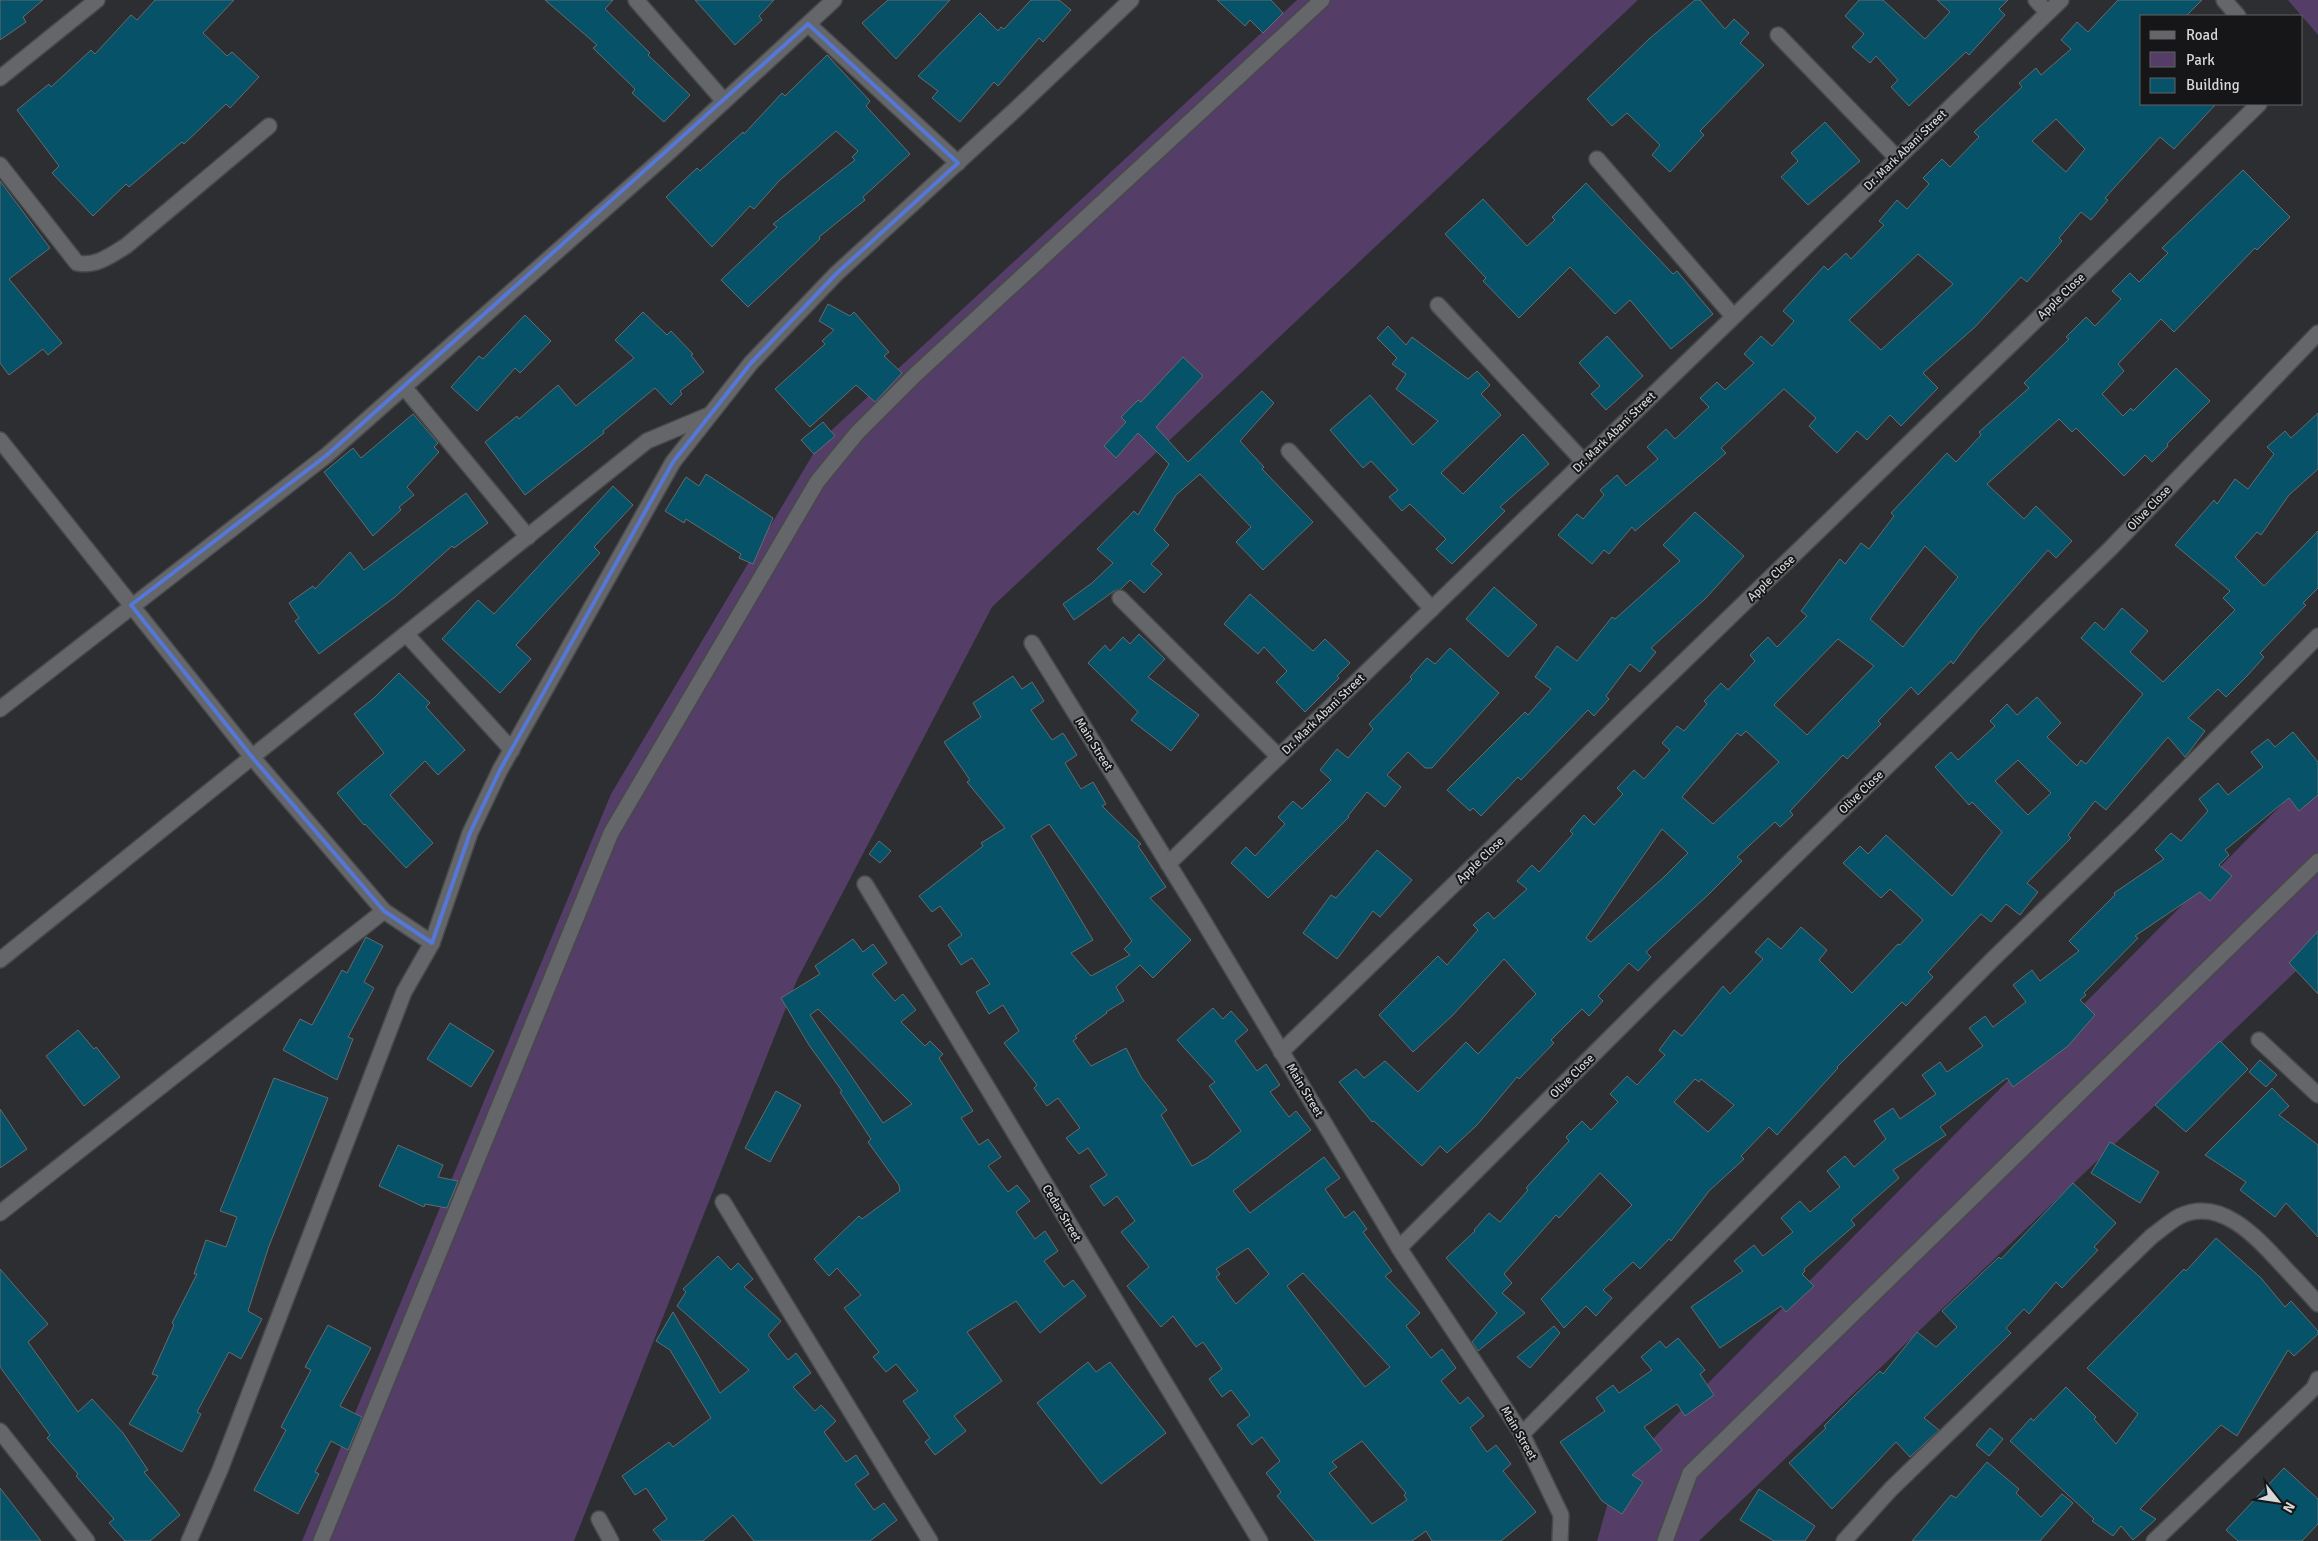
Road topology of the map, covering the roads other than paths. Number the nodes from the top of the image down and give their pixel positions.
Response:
1 (96, 0) edge
2 (636, 0) edge
3 (834, 0) edge
4 (1131, 0) edge
5 (1322, 0) edge
6 (2036, 0) edge
7 (2061, 0) edge
8 (2224, 0) edge
9 (2047, 12) junction
10 (2237, 15) edge
11 (808, 24) junction
12 (1778, 35) dead end
13 (0, 78) edge
14 (724, 101) junction
15 (2258, 105) edge
16 (269, 126) dead end
17 (1897, 158) junction
18 (1597, 159) dead end
19 (958, 163) junction
20 (0, 164) edge
21 (1438, 304) dead end
22 (1734, 316) junction
23 (2318, 333) edge
24 (404, 387) junction
25 (710, 414) junction
26 (0, 440) edge
27 (1289, 451) dead end
28 (1584, 462) junction
29 (528, 537) junction
30 (1120, 598) dead end
31 (132, 605) junction
32 (1432, 609) junction
33 (406, 634) junction
34 (2318, 636) edge
35 (1032, 643) dead end
36 (0, 710) edge
37 (512, 750) junction
38 (252, 757) junction
39 (1279, 757) junction
40 (2318, 861) edge
41 (1168, 864) junction
42 (865, 884) dead end
43 (384, 911) junction
44 (432, 943) junction
45 (0, 960) edge
46 (2259, 1040) dead end
47 (1281, 1052) junction
48 (2318, 1095) edge
49 (723, 1202) dead end
50 (0, 1213) edge
51 (1399, 1248) junction
52 (2318, 1304) edge
53 (2318, 1379) edge
54 (0, 1431) edge
55 (1522, 1434) junction
56 (599, 1519) dead end
57 (87, 1541) edge
58 (189, 1541) edge
59 (322, 1541) edge
60 (612, 1541) edge
61 (930, 1541) edge
62 (1260, 1541) edge
63 (1560, 1541) edge
64 (1665, 1541) edge
65 (1844, 1541) edge
66 (2154, 1541) edge

1 - 13 street
2 - 14 street
3 - 11 street
4 - 19 street
5 - 59 street
6 - 9 street
7 - 9 street, Dr. Mark Abani Street
8 - 10 street
9 - 17 street, Dr. Mark Abani Street
11 - 14 street
11 - 19 street
12 - 17 street
14 - 24 street
15 - 47 street, Apple Close
16 - 20 street
17 - 22 street, Dr. Mark Abani Street
18 - 22 street
19 - 25 street
21 - 28 street
22 - 28 street, Dr. Mark Abani Street
23 - 51 street, Olive Close
24 - 29 street
24 - 31 street
25 - 29 street
25 - 37 street
26 - 31 street
27 - 32 street
28 - 32 street, Dr. Mark Abani Street
29 - 33 street
30 - 39 street
31 - 36 street
31 - 38 street
32 - 39 street, Dr. Mark Abani Street
33 - 37 street
33 - 38 street
34 - 55 street
35 - 41 street, Main Street
37 - 44 street
38 - 43 street
38 - 45 street
39 - 41 street, Dr. Mark Abani Street
40 - 64 street
41 - 47 street, Main Street
42 - 62 street, Cedar Street
43 - 44 street
43 - 50 street
44 - 58 street
46 - 48 street
47 - 51 street, Main Street
49 - 61 street
51 - 55 street, Main Street
52 - 65 street
53 - 66 street
54 - 57 street
55 - 63 street, Main Street
56 - 60 street

